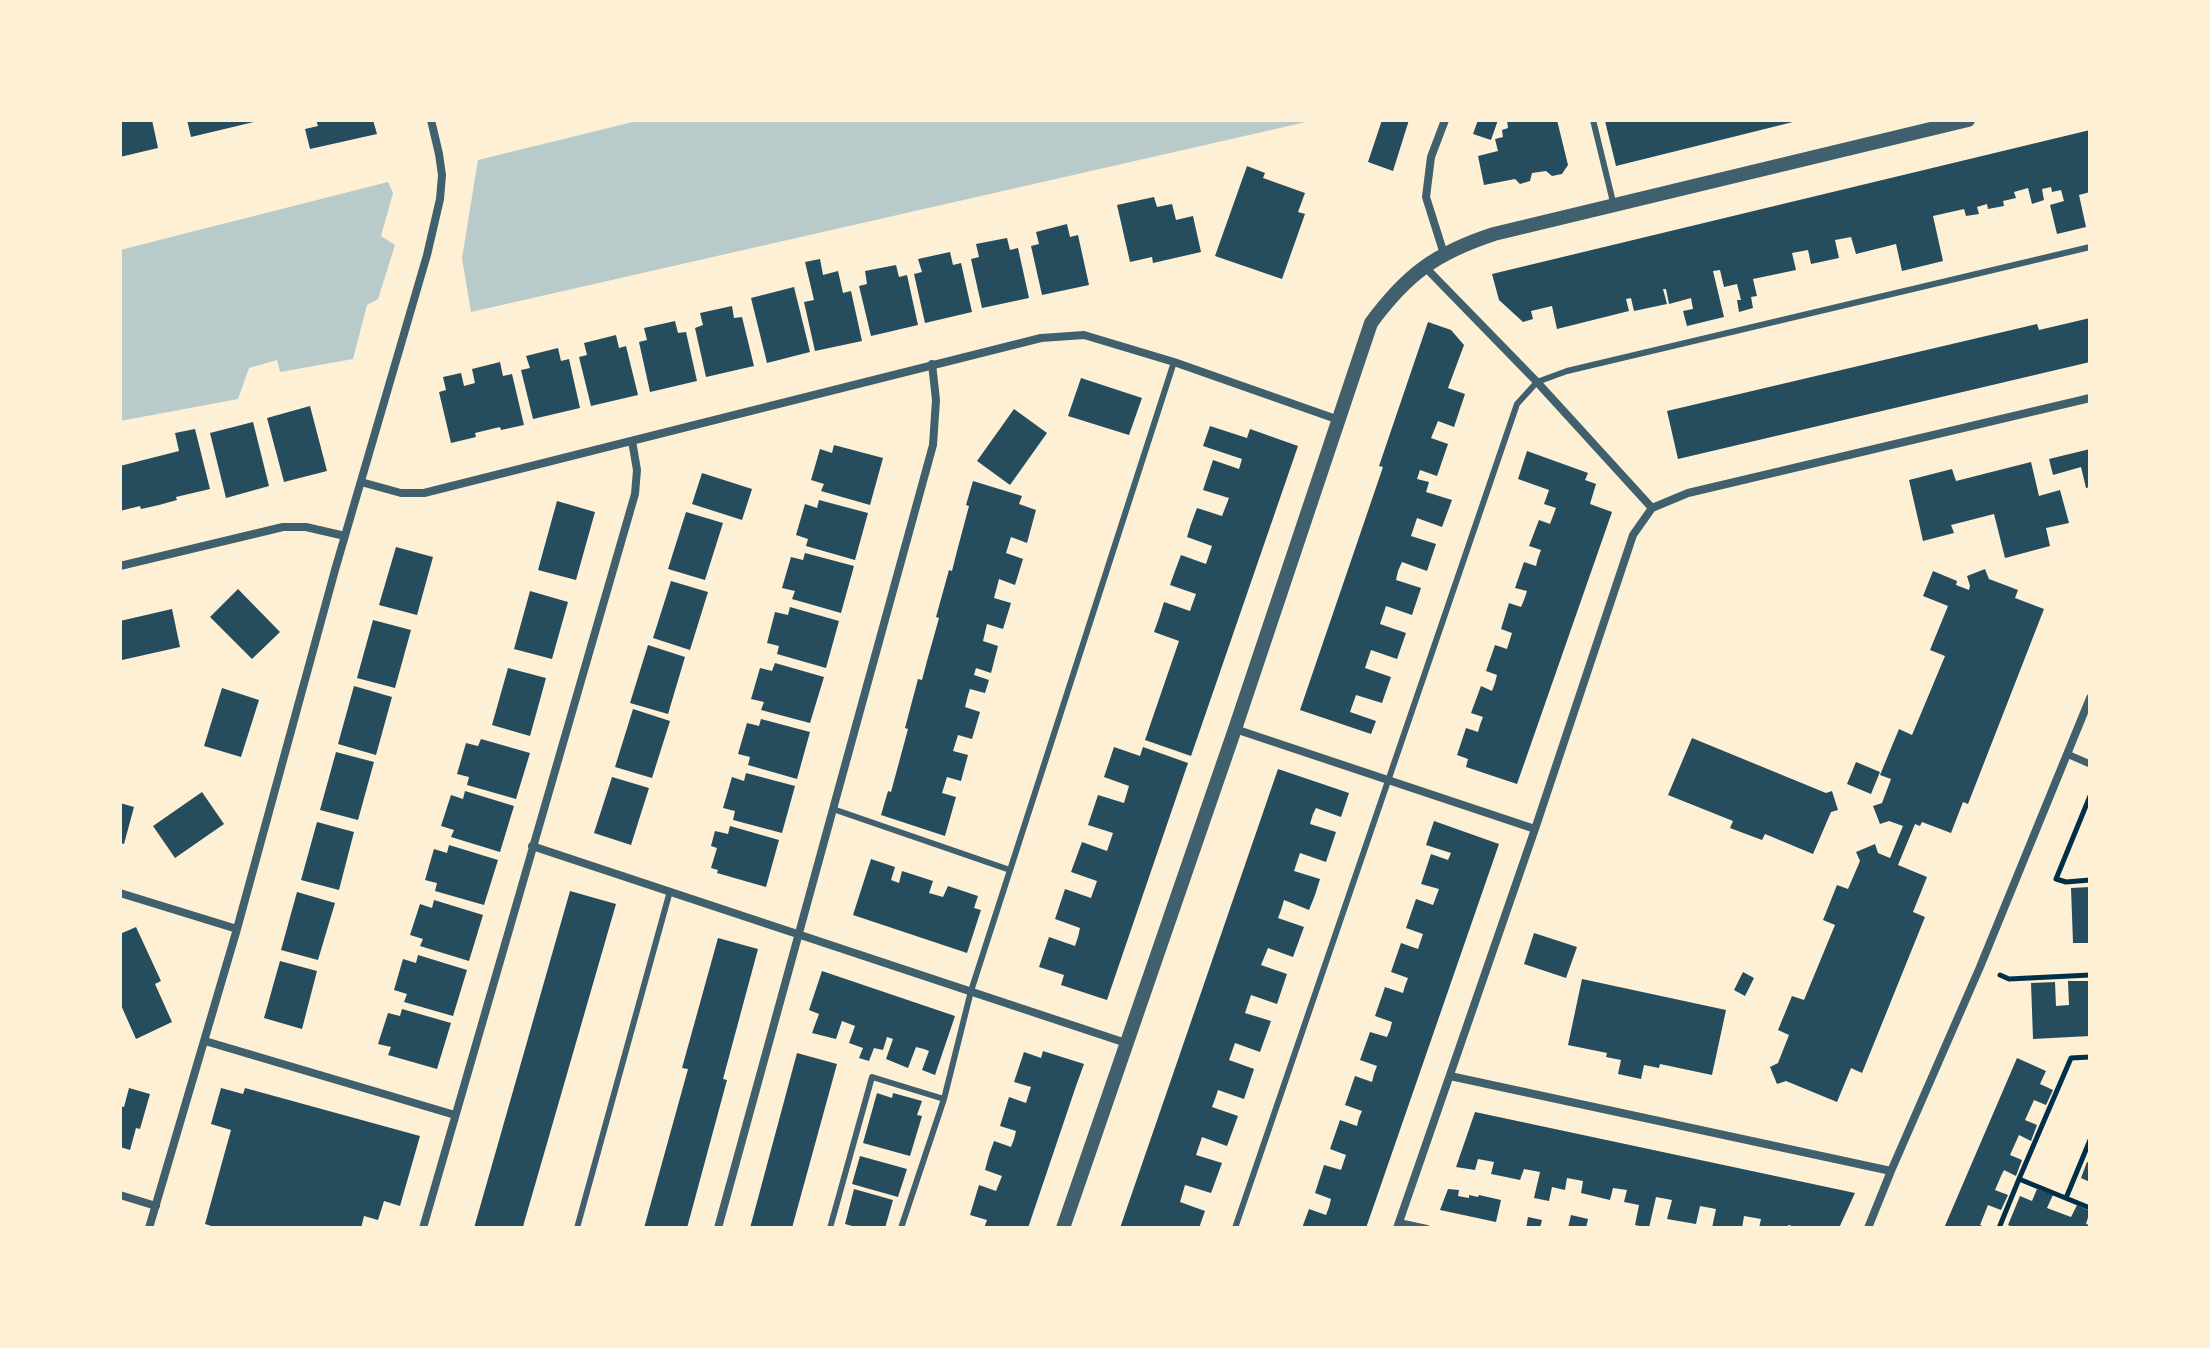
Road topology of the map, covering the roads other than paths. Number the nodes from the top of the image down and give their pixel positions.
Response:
1 (431, 120) edge
2 (1445, 120) edge
3 (1593, 120) edge
4 (1968, 120) edge
5 (1936, 124) edge
6 (1614, 206) junction
7 (2090, 247) edge
8 (1444, 254) junction
9 (1424, 266) junction
10 (1174, 362) junction
11 (932, 364) junction
12 (1537, 382) junction
13 (2090, 398) edge
14 (1339, 420) junction
15 (632, 441) junction
16 (361, 482) junction
17 (1652, 508) junction
18 (345, 536) junction
19 (120, 566) edge
20 (2090, 698) edge
21 (1235, 729) junction
22 (2067, 754) junction
23 (2090, 764) edge
24 (1387, 778) junction
25 (833, 809) junction
26 (1535, 829) junction
27 (532, 846) junction
28 (1010, 870) junction
29 (670, 891) junction
30 (120, 893) edge
31 (237, 929) junction
32 (797, 933) junction
33 (971, 991) junction
34 (205, 1041) junction
35 (1126, 1043) junction
36 (1450, 1076) junction
37 (944, 1099) junction
38 (455, 1115) junction
39 (1891, 1171) junction
40 (120, 1195) edge
41 (156, 1206) junction
42 (1398, 1225) edge
43 (149, 1228) edge
44 (423, 1228) edge
45 (577, 1228) edge
46 (718, 1228) edge
47 (830, 1228) edge
48 (901, 1228) edge
49 (1063, 1228) edge
50 (1235, 1228) edge
51 (1427, 1228) edge
52 (1868, 1228) edge

1 - 16 street
2 - 8 street
3 - 6 lane
4 - 5 street
5 - 6 street
6 - 8 street
7 - 12 lane
8 - 9 street
9 - 12 street
9 - 14 street
10 - 11 street
10 - 14 street
10 - 28 lane
11 - 15 street
11 - 25 street
12 - 17 street
12 - 24 lane
13 - 17 street
14 - 21 street
15 - 16 street
15 - 27 street
16 - 18 street
17 - 26 street
18 - 19 street
18 - 31 street
20 - 22 street
21 - 24 street
21 - 35 street
22 - 23 street
22 - 39 street
24 - 26 street
24 - 50 lane
25 - 28 lane
25 - 32 street
26 - 36 street
27 - 29 street
27 - 38 street
28 - 33 lane
29 - 32 street
29 - 45 lane
30 - 31 street
31 - 34 street
32 - 33 street
32 - 46 street
33 - 35 street
33 - 37 lane
34 - 38 street
34 - 41 street
35 - 49 street
36 - 39 street
36 - 42 street
37 - 47 lane
37 - 48 lane
38 - 44 street
39 - 52 street
40 - 41 street
41 - 43 street
42 - 51 lane

